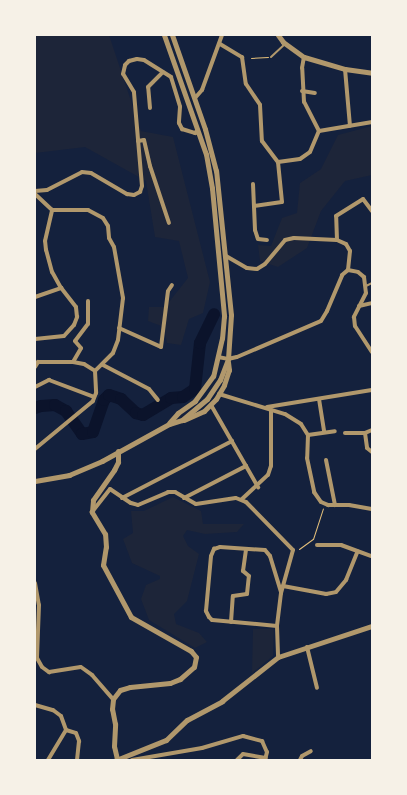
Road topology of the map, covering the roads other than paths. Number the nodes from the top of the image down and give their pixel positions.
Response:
1 (164, 35) edge
2 (172, 35) edge
3 (222, 35) edge
4 (278, 35) edge
5 (285, 43) junction
6 (220, 44) junction
7 (271, 57) road end
8 (304, 57) junction
9 (345, 69) junction
10 (162, 72) junction
11 (372, 73) edge
12 (302, 91) junction
13 (315, 92) dead end
14 (195, 98) junction
15 (150, 108) dead end
16 (372, 122) edge
17 (350, 126) junction
18 (198, 130) junction
19 (319, 131) junction
20 (138, 141) junction
21 (278, 162) junction
22 (254, 184) dead end
23 (35, 193) edge
24 (254, 206) junction
25 (52, 210) junction
26 (372, 212) edge
27 (169, 223) dead end
28 (266, 240) dead end
29 (337, 240) junction
30 (226, 256) junction
31 (348, 270) junction
32 (372, 283) edge
33 (172, 285) dead end
34 (366, 286) junction
35 (61, 288) junction
36 (35, 297) edge
37 (88, 301) dead end
38 (372, 303) edge
39 (359, 306) junction
40 (119, 328) junction
41 (35, 338) edge
42 (372, 352) edge
43 (218, 357) junction
44 (228, 359) junction
45 (37, 361) edge
46 (73, 362) junction
47 (103, 364) junction
48 (35, 367) edge
49 (95, 371) junction
50 (35, 387) edge
51 (372, 390) edge
52 (219, 394) junction
53 (94, 397) junction
54 (319, 399) junction
55 (158, 400) dead end
56 (211, 405) junction
57 (265, 408) junction
58 (272, 410) junction
59 (182, 420) junction
60 (169, 424) junction
61 (372, 430) edge
62 (335, 431) dead end
63 (324, 432) junction
64 (345, 433) dead end
65 (365, 433) junction
66 (308, 434) junction
67 (232, 440) junction
68 (35, 449) edge
69 (118, 451) junction
70 (372, 452) edge
71 (326, 460) dead end
72 (246, 466) junction
73 (35, 481) edge
74 (258, 487) junction
75 (122, 498) junction
76 (184, 498) junction
77 (242, 499) junction
78 (335, 505) junction
79 (372, 509) edge
80 (92, 512) junction
81 (317, 545) dead end
82 (246, 549) junction
83 (358, 551) junction
84 (372, 556) edge
85 (35, 583) edge
86 (283, 586) junction
87 (282, 593) junction
88 (37, 617) edge
89 (231, 622) junction
90 (277, 626) junction
91 (372, 626) edge
92 (307, 646) junction
93 (278, 657) junction
94 (317, 688) dead end
95 (113, 699) junction
96 (35, 705) edge
97 (66, 730) junction
98 (311, 751) dead end
99 (143, 759) edge
100 (266, 759) edge
101 (48, 760) edge
102 (77, 760) edge
103 (118, 760) edge
104 (132, 760) edge
105 (238, 760) edge
106 (300, 760) edge

1 - 18 street
2 - 14 street
3 - 6 street
4 - 5 street
5 - 7 lane
5 - 8 street
6 - 14 street
6 - 21 street
8 - 9 street
8 - 12 street
9 - 11 street
9 - 17 street
10 - 15 street
10 - 18 street
10 - 20 street
12 - 13 street
12 - 19 street
14 - 30 street
16 - 17 street
17 - 19 street
18 - 43 street
19 - 21 street
20 - 23 street
20 - 27 street
21 - 24 street
22 - 24 street
23 - 25 street
24 - 28 street
25 - 35 street
25 - 40 street
26 - 29 street
29 - 30 street
29 - 31 street
30 - 44 street
31 - 34 street
31 - 44 street
32 - 34 lane
33 - 40 street
34 - 39 street
35 - 36 street
35 - 41 street
37 - 46 street
38 - 39 street
39 - 42 street
40 - 47 street
43 - 44 street
43 - 60 street
44 - 52 street
44 - 59 street
45 - 46 street
45 - 48 street
46 - 49 street
47 - 49 street
47 - 55 street
49 - 53 street
50 - 53 street
51 - 54 street
52 - 56 street
52 - 57 street
53 - 68 street
54 - 57 street
54 - 63 street
56 - 59 street
56 - 67 street
57 - 58 street
58 - 66 street
58 - 74 street
59 - 60 street
60 - 69 street
61 - 65 street
62 - 63 street
63 - 66 street
64 - 65 street
65 - 70 street
66 - 78 street
67 - 72 street
67 - 75 street
69 - 73 street
69 - 80 street
71 - 78 street
72 - 74 street
72 - 76 street
74 - 77 street
75 - 76 street
75 - 80 street
76 - 77 street
77 - 86 street
78 - 79 street
80 - 95 street
81 - 83 street
82 - 87 street
82 - 89 street
82 - 89 street
83 - 84 street
83 - 86 street
85 - 88 street
86 - 87 street
87 - 90 street
88 - 95 street
89 - 90 street
90 - 93 street
91 - 92 street
92 - 93 street
92 - 94 street
93 - 103 street
95 - 103 street
96 - 97 street
97 - 101 street
97 - 102 street
98 - 106 street
99 - 100 street
99 - 104 street
100 - 105 street

